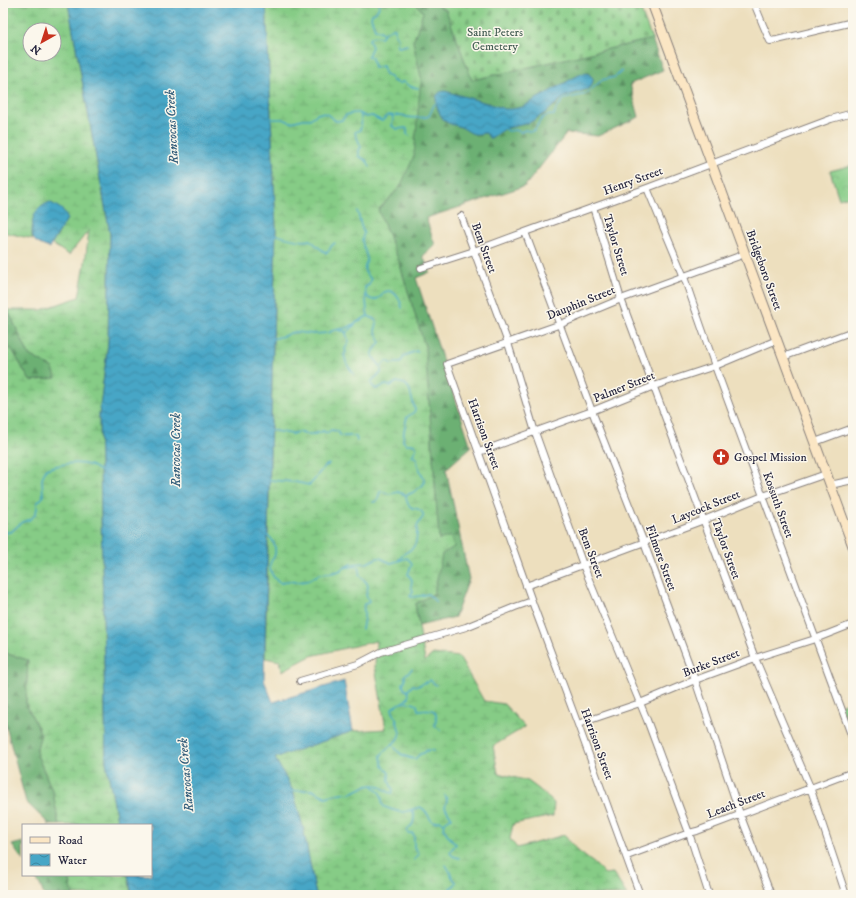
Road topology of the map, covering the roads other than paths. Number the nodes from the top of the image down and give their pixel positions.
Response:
1 (652, 3) edge
2 (754, 3) edge
3 (850, 3) edge
4 (853, 11) edge
5 (853, 22) edge
6 (853, 113) edge
7 (712, 164) junction
8 (647, 188) junction
9 (593, 207) junction
10 (461, 216) dead end
11 (525, 232) junction
12 (474, 251) junction
13 (745, 254) junction
14 (421, 268) dead end
15 (684, 277) junction
16 (621, 299) junction
17 (560, 324) junction
18 (853, 331) edge
19 (777, 340) junction
20 (508, 343) junction
21 (783, 357) junction
22 (447, 364) joint
23 (714, 366) junction
24 (654, 386) junction
25 (592, 411) junction
26 (853, 428) edge
27 (535, 432) junction
28 (815, 442) junction
29 (479, 452) junction
30 (826, 474) junction
31 (853, 480) edge
32 (830, 485) junction
33 (763, 496) junction
34 (704, 520) junction
35 (644, 543) junction
36 (853, 546) edge
37 (584, 565) junction
38 (526, 586) junction
39 (532, 601) junction
40 (853, 624) edge
41 (815, 639) junction
42 (755, 658) junction
43 (694, 680) junction
44 (300, 681) dead end
45 (640, 703) junction
46 (578, 724) junction
47 (853, 740) edge
48 (853, 772) edge
49 (810, 787) junction
50 (740, 814) junction
51 (689, 833) junction
52 (627, 856) junction
53 (640, 895) edge
54 (708, 895) edge
55 (771, 895) edge
56 (846, 895) edge

1 - 7 main road, Bridgeboro Street
2 - 5 street
3 - 4 street
6 - 7 street, Henry Street
7 - 8 street, Henry Street
7 - 13 main road, Bridgeboro Street
8 - 9 street, Henry Street
8 - 15 street, Kossuth Street
9 - 11 street, Henry Street
9 - 16 street, Taylor Street
10 - 12 street, Bem Street
11 - 12 street, Henry Street
11 - 17 street, Filmore Street
12 - 14 street, Henry Street
12 - 20 street, Bem Street
13 - 15 street, Dauphin Street
13 - 19 main road, Bridgeboro Street
15 - 16 street, Dauphin Street
15 - 23 street, Kossuth Street
16 - 17 street, Dauphin Street
16 - 24 street, Taylor Street
17 - 20 street, Dauphin Street
17 - 25 street, Filmore Street
18 - 21 street
19 - 21 main road, Bridgeboro Street
19 - 23 street, Palmer Street
20 - 22 street, Dauphin Street
20 - 27 street, Bem Street
21 - 28 main road, Bridgeboro Street
22 - 29 street, Harrison Street
23 - 24 street, Palmer Street
23 - 33 street, Kossuth Street
24 - 25 street, Palmer Street
24 - 34 street, Taylor Street
25 - 27 street, Palmer Street
25 - 35 street, Filmore Street
26 - 28 street
27 - 29 street, Palmer Street
27 - 37 street, Bem Street
28 - 30 main road, Bridgeboro Street
29 - 38 street, Harrison Street
30 - 32 main road, Bridgeboro Street
30 - 33 street, Laycock Street
31 - 32 street
32 - 36 main road, Bridgeboro Street
33 - 34 street, Laycock Street
33 - 41 street, Kossuth Street
34 - 35 street, Laycock Street
34 - 42 street, Taylor Street
35 - 37 street, Laycock Street
35 - 43 street, Filmore Street
37 - 38 street, Laycock Street
37 - 45 street, Bem Street
38 - 39 street, Harrison Street
39 - 44 street
39 - 46 street, Harrison Street
40 - 41 street, Burke Street
41 - 42 street, Burke Street
41 - 47 street, Kossuth Street
42 - 43 street, Burke Street
42 - 49 street, Taylor Street
43 - 45 street, Burke Street
43 - 50 street, Filmore Street
45 - 46 street, Burke Street
45 - 51 street, Bem Street
46 - 52 street, Harrison Street
48 - 49 street, Leach Street
49 - 50 street, Leach Street
49 - 56 street, Taylor Street
50 - 51 street, Leach Street
50 - 55 street, Filmore Street
51 - 52 street, Leach Street
51 - 54 street, Bem Street
52 - 53 street, Harrison Street

